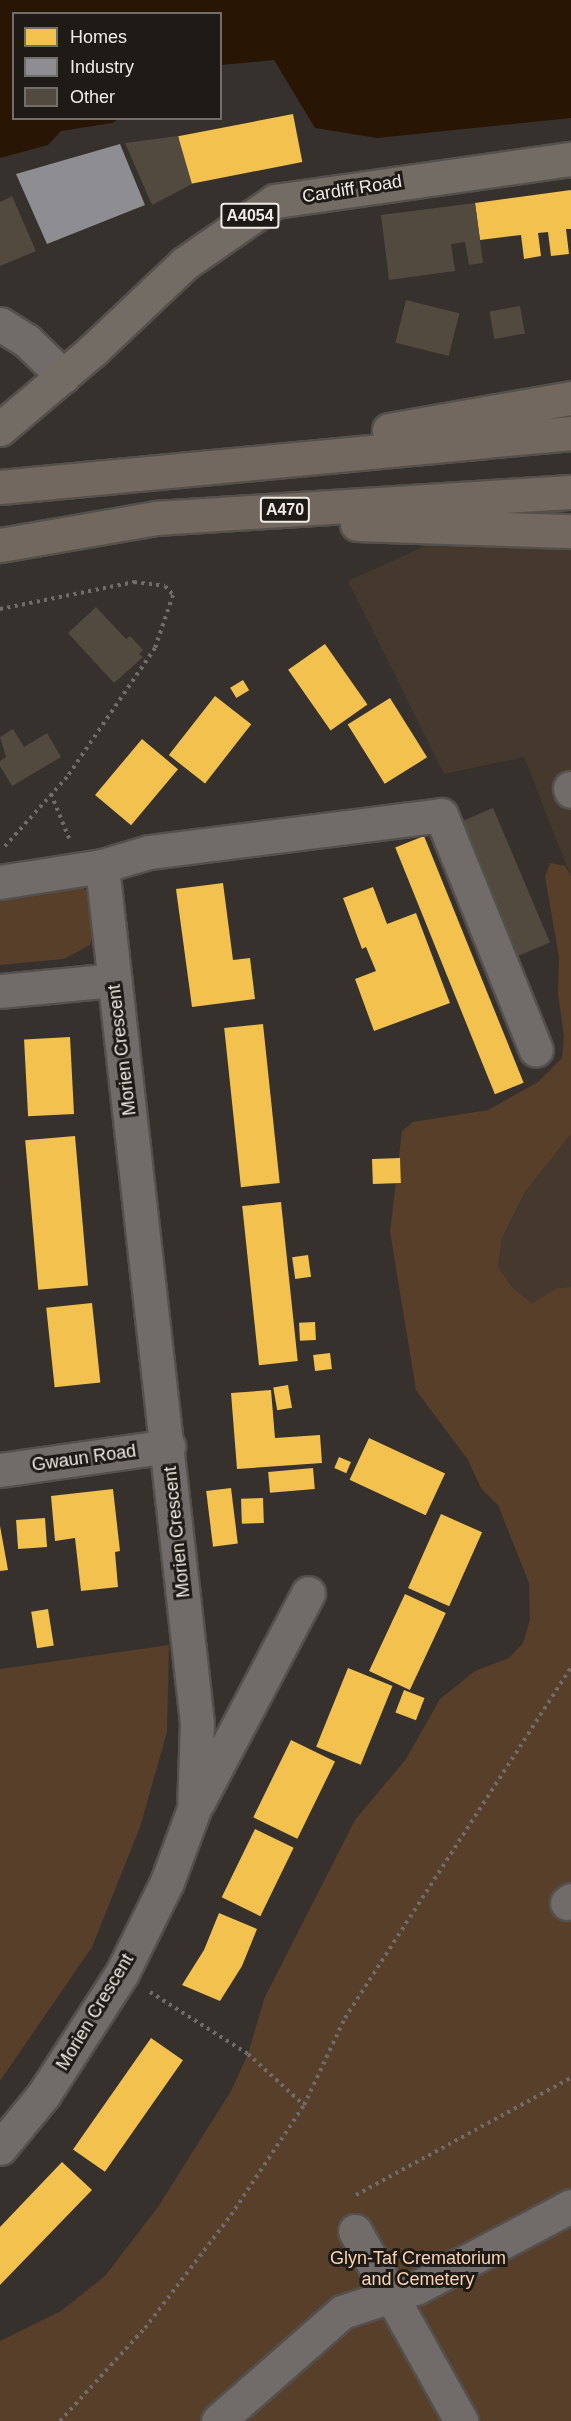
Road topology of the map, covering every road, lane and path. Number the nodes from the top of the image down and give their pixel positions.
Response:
1 (571, 159) edge
2 (0, 324) edge
3 (63, 376) junction
4 (571, 398) edge
5 (0, 429) edge
6 (571, 433) edge
7 (145, 473) junction
8 (0, 487) edge
9 (571, 492) edge
10 (156, 518) junction
11 (571, 531) edge
12 (0, 545) edge
13 (0, 609) edge
14 (51, 794) junction
15 (0, 851) edge
16 (92, 868) junction
17 (0, 882) edge
18 (114, 980) junction
19 (0, 991) edge
20 (536, 1050) dead end
21 (168, 1446) junction
22 (0, 1470) edge
23 (308, 1593) dead end
24 (571, 1667) edge
25 (194, 1809) junction
26 (122, 1973) junction
27 (571, 2078) edge
28 (304, 2105) junction
29 (0, 2148) edge
30 (571, 2206) edge
31 (355, 2230) joint
32 (393, 2295) junction
33 (60, 2421) edge
34 (218, 2421) edge
35 (461, 2421) edge

1 - 3 main road, Cardiff Road / A4054
2 - 3 street
3 - 5 main road, Cardiff Road / A4054
4 - 7 highway
6 - 7 highway
7 - 8 highway
9 - 10 highway, A470
10 - 11 highway
10 - 12 highway, A470
13 - 14 path
14 - 15 path
14 - 16 path
16 - 17 street
16 - 18 street, Morien Crescent
16 - 20 street
18 - 19 street
18 - 21 street, Morien Crescent
21 - 22 street, Gwaun Road
21 - 25 street, Morien Crescent
23 - 25 street
24 - 28 path
25 - 26 street, Morien Crescent
26 - 28 path
26 - 29 street, Morien Crescent
27 - 31 path
28 - 33 path
30 - 32 street
31 - 32 street
32 - 34 street
32 - 35 street

